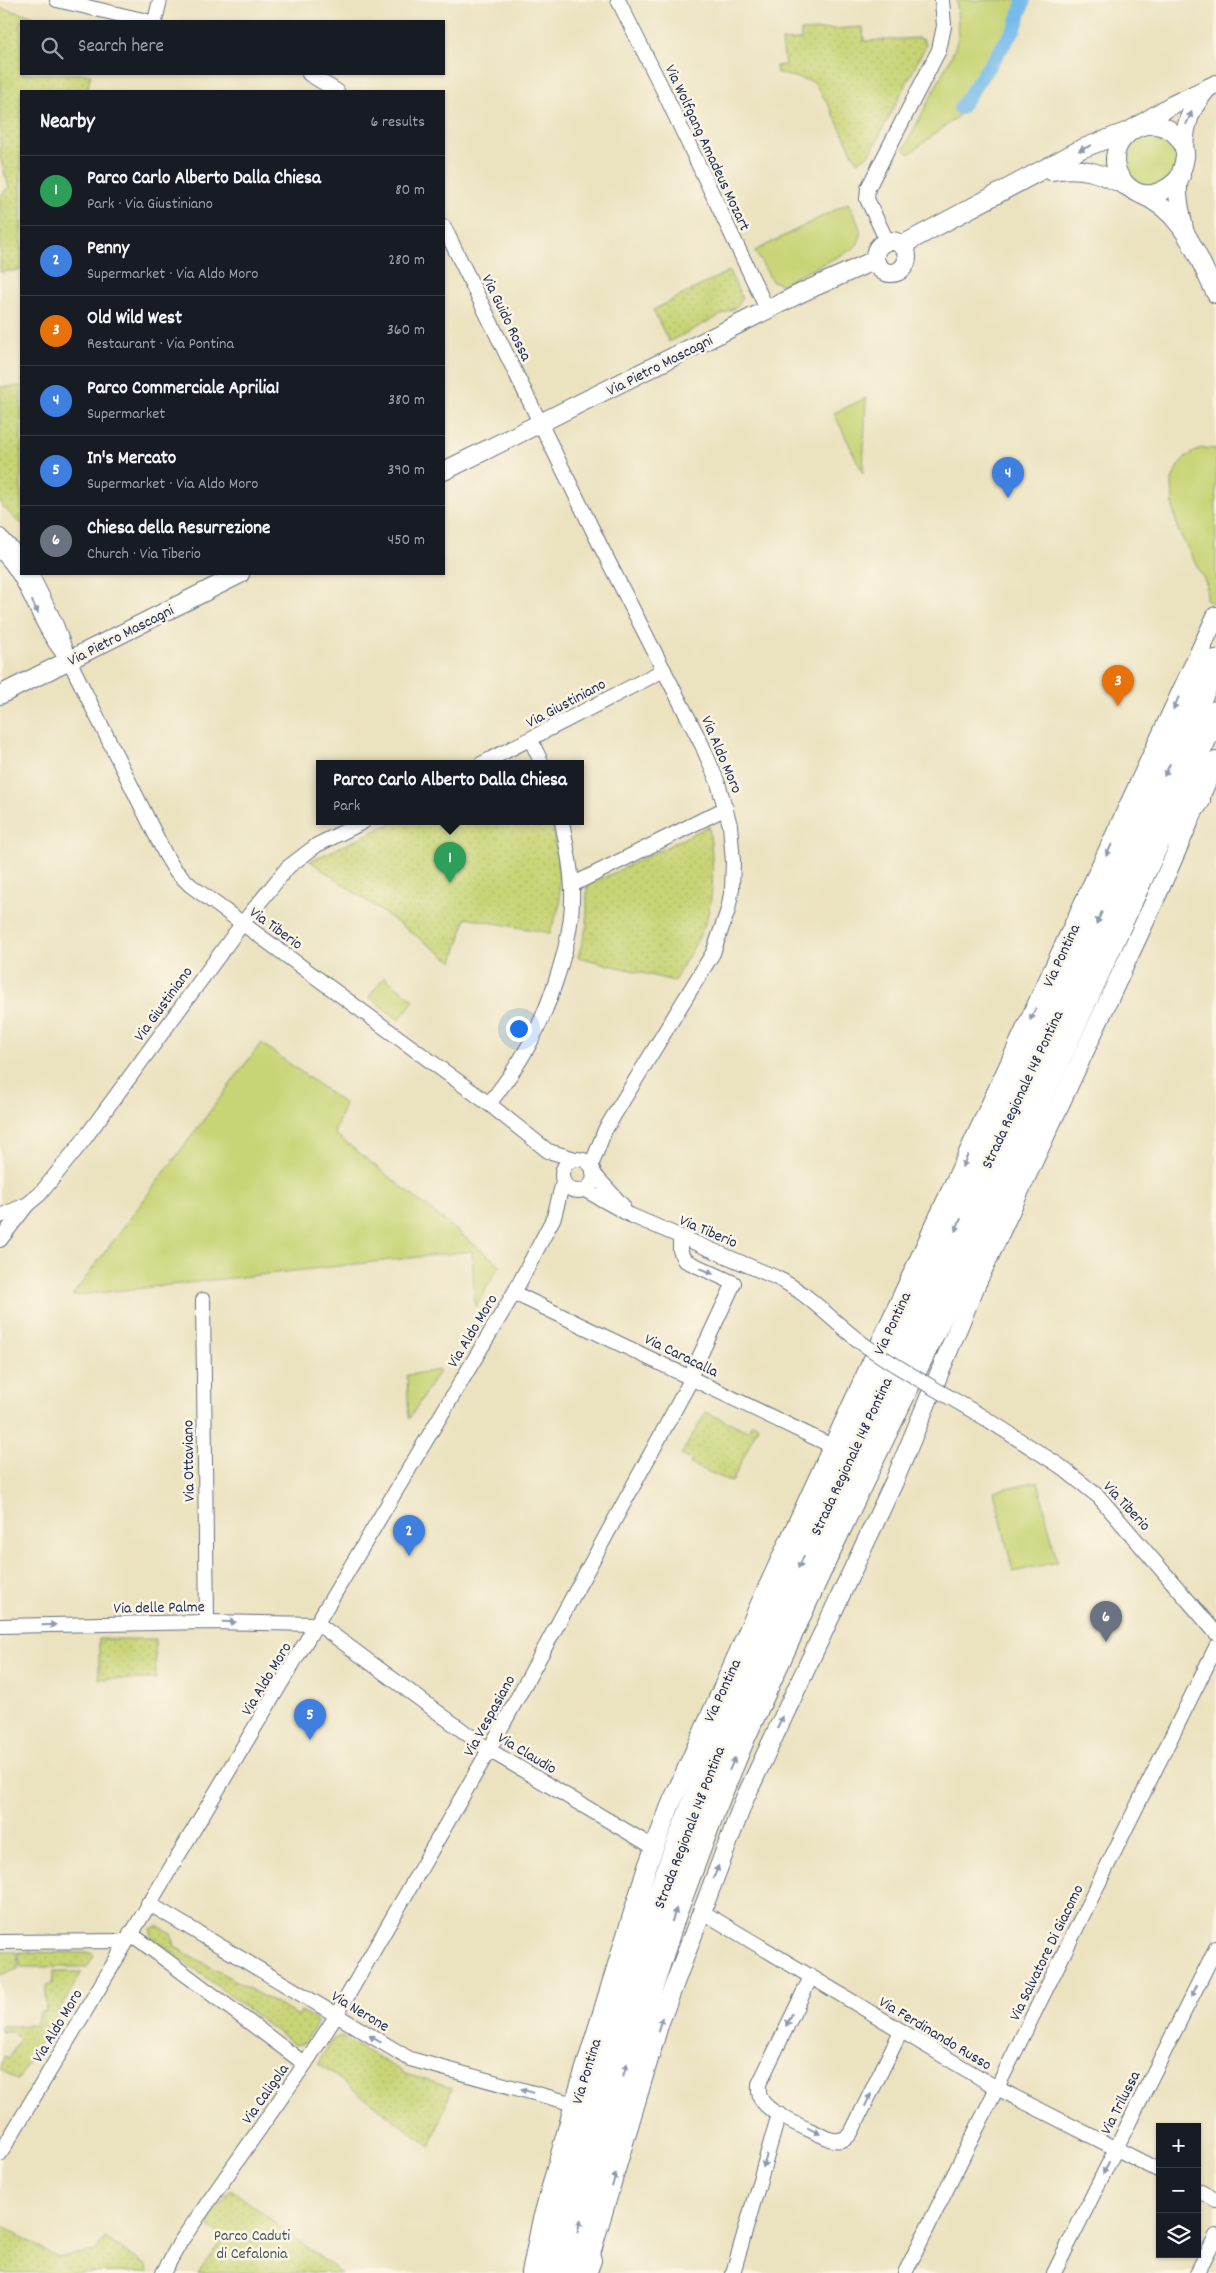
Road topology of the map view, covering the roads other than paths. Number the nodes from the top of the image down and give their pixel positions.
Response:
1 (57, 0) edge
2 (160, 0) edge
3 (618, 0) edge
4 (942, 0) edge
5 (142, 20) edge
6 (155, 20) edge
7 (310, 75) edge
8 (1212, 86) edge
9 (334, 90) edge
10 (1130, 130) junction
11 (1184, 152) junction
12 (1038, 173) junction
13 (1181, 176) junction
14 (1133, 190) junction
15 (445, 229) edge
16 (1184, 229) junction
17 (886, 248) junction
18 (1216, 294) edge
19 (767, 309) junction
20 (540, 423) junction
21 (445, 470) edge
22 (0, 536) edge
23 (0, 551) edge
24 (20, 557) edge
25 (32, 575) edge
26 (238, 575) edge
27 (1216, 616) edge
28 (1204, 642) junction
29 (69, 660) junction
30 (1208, 664) edge
31 (664, 670) junction
32 (0, 695) edge
33 (1216, 713) edge
34 (531, 740) junction
35 (489, 760) edge
36 (540, 760) edge
37 (1216, 761) edge
38 (1198, 800) junction
39 (726, 808) junction
40 (358, 825) edge
41 (562, 825) edge
42 (1142, 875) junction
43 (572, 885) junction
44 (242, 924) junction
45 (489, 1104) junction
46 (606, 1130) junction
47 (548, 1151) junction
48 (577, 1159) junction
49 (592, 1169) junction
50 (562, 1178) junction
51 (582, 1190) junction
52 (28, 1204) junction
53 (630, 1214) junction
54 (0, 1216) edge
55 (554, 1217) junction
56 (680, 1238) junction
57 (0, 1240) edge
58 (514, 1293) junction
59 (203, 1300) dead end
60 (691, 1378) junction
61 (834, 1447) junction
62 (207, 1622) junction
63 (318, 1624) junction
64 (0, 1626) edge
65 (1216, 1633) edge
66 (1216, 1647) edge
67 (489, 1750) junction
68 (655, 1848) junction
69 (148, 1903) junction
70 (701, 1911) junction
71 (128, 1937) junction
72 (0, 1942) edge
73 (1216, 1948) edge
74 (810, 1977) junction
75 (336, 2016) junction
76 (901, 2031) junction
77 (306, 2064) junction
78 (997, 2088) junction
79 (574, 2104) junction
80 (779, 2114) junction
81 (1116, 2148) junction
82 (0, 2154) edge
83 (1156, 2169) edge
84 (1201, 2192) edge
85 (1216, 2200) edge
86 (1216, 2236) edge
87 (586, 2266) edge
88 (163, 2273) edge
89 (531, 2273) edge
90 (546, 2273) edge
91 (566, 2273) edge
92 (733, 2273) edge
93 (905, 2273) edge
94 (1054, 2273) edge
95 (1197, 2273) edge

1 - 5 street
2 - 6 street
3 - 19 street, Via Wolfgang Amadeus Mozart
4 - 17 street
7 - 9 street
8 - 10 street, Via Pietro Mascagni
11 -> 8 street, Via Pietro Mascagni
10 - 11 street, Via Pietro Mascagni
10 -> 12 street, Via Pietro Mascagni
10 - 14 street, Via Pietro Mascagni
11 - 13 street, Via Pietro Mascagni
12 - 14 street, Via Pietro Mascagni
12 - 17 street, Via Pietro Mascagni
13 - 14 street, Via Pietro Mascagni
13 - 16 street, Via Pietro Mascagni
14 - 16 street, Via Pietro Mascagni
15 - 20 street, Via Guido Rossa
16 - 18 street
17 - 19 street, Via Pietro Mascagni
19 - 20 street, Via Pietro Mascagni
20 - 21 street, Via Pietro Mascagni
20 - 31 street, Via Aldo Moro
22 - 24 street
23 -> 29 street
25 - 29 street
26 - 29 street, Via Pietro Mascagni
27 - 28 street, Via Pontina
28 - 30 street, Via Pontina
28 -> 61 street, Via Pontina
29 - 32 street, Via Pietro Mascagni
29 - 44 street, Via Tiberio
30 -> 90 highway, Strada Regionale 148 Pontina
31 - 34 street, Via Giustiniano
31 - 39 street, Via Aldo Moro
33 - 42 highway, Strada Regionale 148 Pontina
34 - 35 street, Via Giustiniano
34 - 36 street
37 - 38 street
38 - 42 highway
70 -> 38 street
39 - 43 street
39 - 46 street, Via Aldo Moro
40 - 44 street, Via Giustiniano
41 - 43 street
91 -> 42 highway, Strada Regionale 148 Pontina
43 - 45 street
44 - 45 street, Via Tiberio
44 - 52 street, Via Giustiniano
45 - 47 street, Via Tiberio
46 - 48 street, Via Aldo Moro
46 - 49 street, Via Aldo Moro
47 - 48 street, Via Tiberio
47 - 50 street, Via Tiberio
48 - 49 street
48 - 50 street, Via Aldo Moro
49 - 51 street, Via Aldo Moro
49 - 53 street, Via Tiberio
50 - 51 street
50 - 55 street, Via Aldo Moro
51 - 53 street, Via Tiberio
51 - 55 street, Via Aldo Moro
52 - 54 street, Via Giustiniano
52 - 57 street
53 - 56 street, Via Tiberio
55 - 58 street, Via Aldo Moro
56 -> 60 street, Via Vespasiano
56 - 65 street, Via Tiberio, bridge
58 - 60 street, Via Caracalla
58 - 63 street, Via Aldo Moro
59 - 62 street, Via Ottaviano
60 - 61 street, Via Caracalla
60 - 67 street, Via Vespasiano
61 - 68 street, Via Pontina
62 -> 63 street, Via delle Palme
64 -> 62 street, Via delle Palme
63 - 67 street, Via Claudio
63 - 69 street, Via Aldo Moro
66 - 78 street, Via Salvatore Di Giacomo
67 - 68 street, Via Claudio
67 - 75 street, Via Vespasiano
68 - 79 street, Via Pontina
69 - 71 street, Via Aldo Moro
69 - 75 street, Via Nerone
70 - 74 street, Via Ferdinando Russo
87 -> 70 street
71 - 72 street
71 - 77 street, Via Caligola
71 - 82 street, Via Aldo Moro
73 -> 81 street, Via Trilussa
74 - 76 street, Via Ferdinando Russo
74 -> 80 street
75 - 77 street, Via Vespasiano
79 -> 75 street, Via Nerone
76 - 78 street, Via Ferdinando Russo
80 -> 76 street
77 - 88 street, Via Caligola
78 - 81 street, Via Ferdinando Russo
78 - 93 street, Via Salvatore Di Giacomo
79 - 89 street, Via Pontina
80 -> 92 street
81 - 83 street, Via Ferdinando Russo
81 -> 94 street, Via Trilussa
84 - 85 street
86 - 95 street

